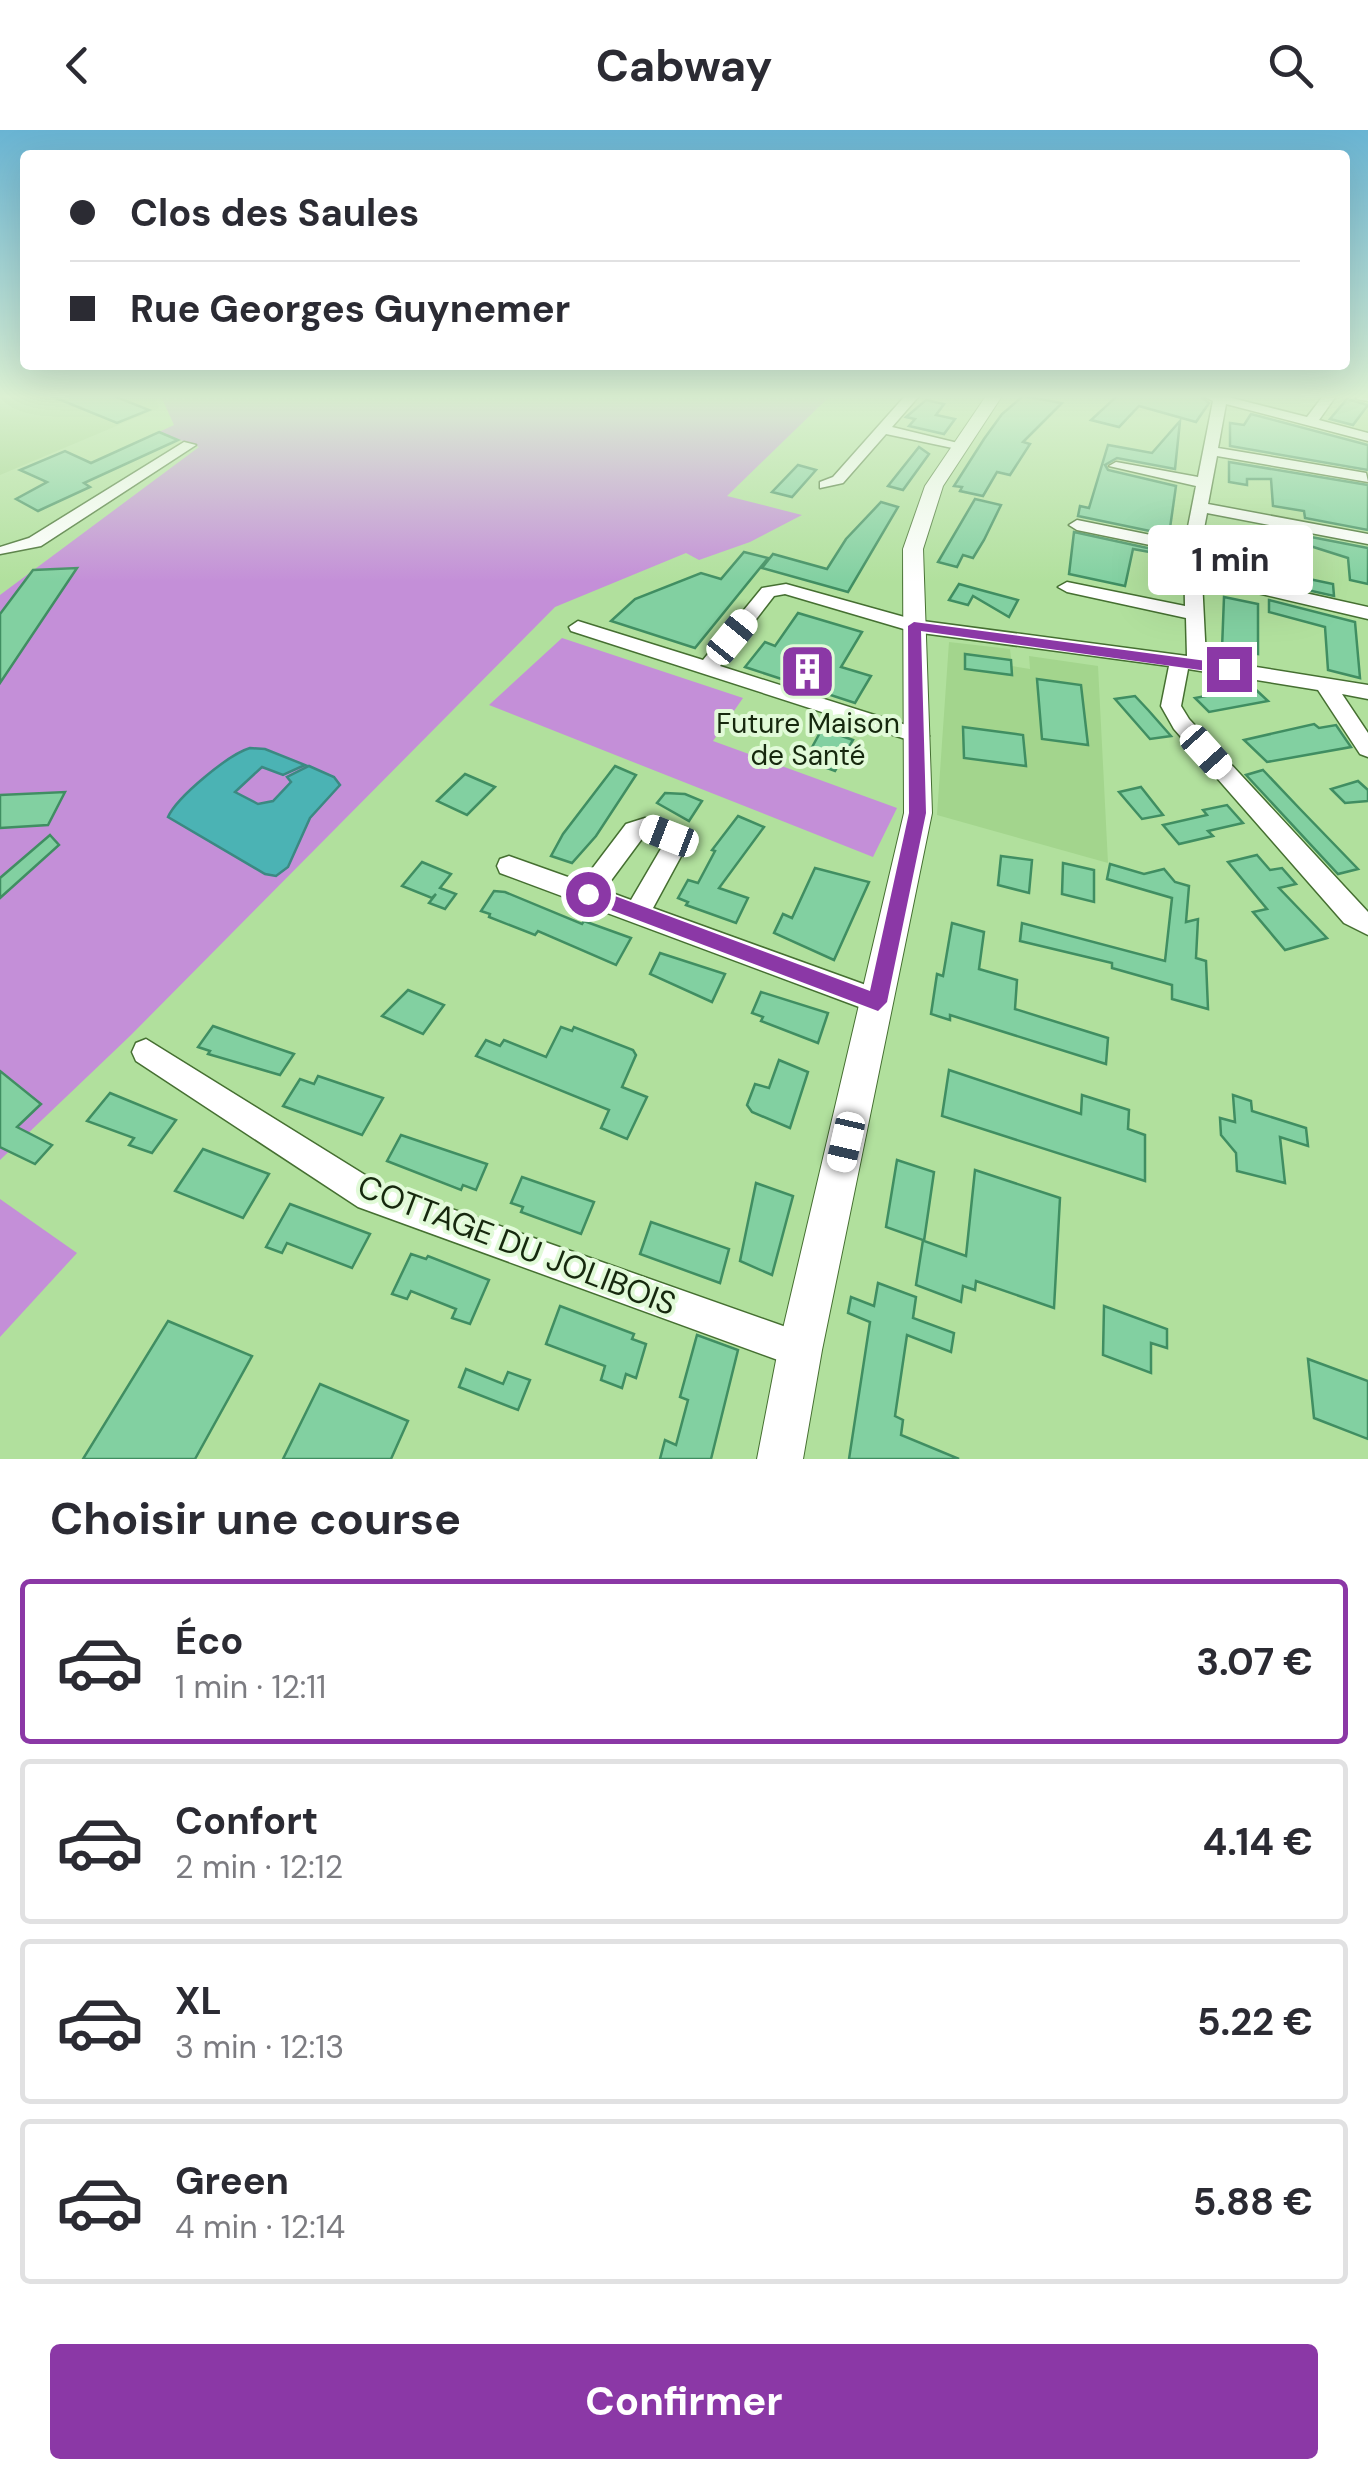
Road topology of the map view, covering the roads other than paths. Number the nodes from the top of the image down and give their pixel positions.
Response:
1 (168, 458) edge
2 (857, 458) edge
3 (950, 458) edge
4 (1210, 458) edge
5 (1256, 458) edge
6 (1116, 466) dead end
7 (1366, 478) edge
8 (1204, 482) junction
9 (825, 485) dead end
10 (1199, 506) junction
11 (1078, 525) dead end
12 (1368, 539) edge
13 (1192, 549) junction
14 (2, 552) edge
15 (1193, 573) junction
16 (1066, 587) dead end
17 (1368, 613) edge
18 (1195, 614) junction
19 (914, 626) junction
20 (578, 627) dead end
21 (1188, 663) junction
22 (706, 670) junction
23 (1325, 685) junction
24 (1368, 692) edge
25 (918, 736) junction
26 (1368, 750) edge
27 (510, 866) dead end
28 (588, 894) junction
29 (636, 913) junction
30 (1368, 924) edge
31 (878, 1002) junction
32 (146, 1052) dead end
33 (800, 1350) junction
34 (780, 1459) edge

1 - 14 street
2 - 9 street
3 - 19 main road
4 - 8 street
5 - 7 street
6 - 8 street
8 - 10 street
10 - 12 street
10 - 13 street
11 - 13 street
13 - 15 street
15 - 17 street
15 - 18 street
16 - 18 street
18 - 21 street
19 - 21 street
19 - 22 street
19 - 25 main road
20 - 22 street
21 - 23 street
21 - 30 street
22 - 25 street
23 - 24 street
23 - 26 street
25 - 31 main road
27 - 28 street
28 - 29 street
28 - 29 street
29 - 31 street
31 - 33 main road
32 - 33 street, COTTAGE DU JOLIBOIS
33 - 34 main road

